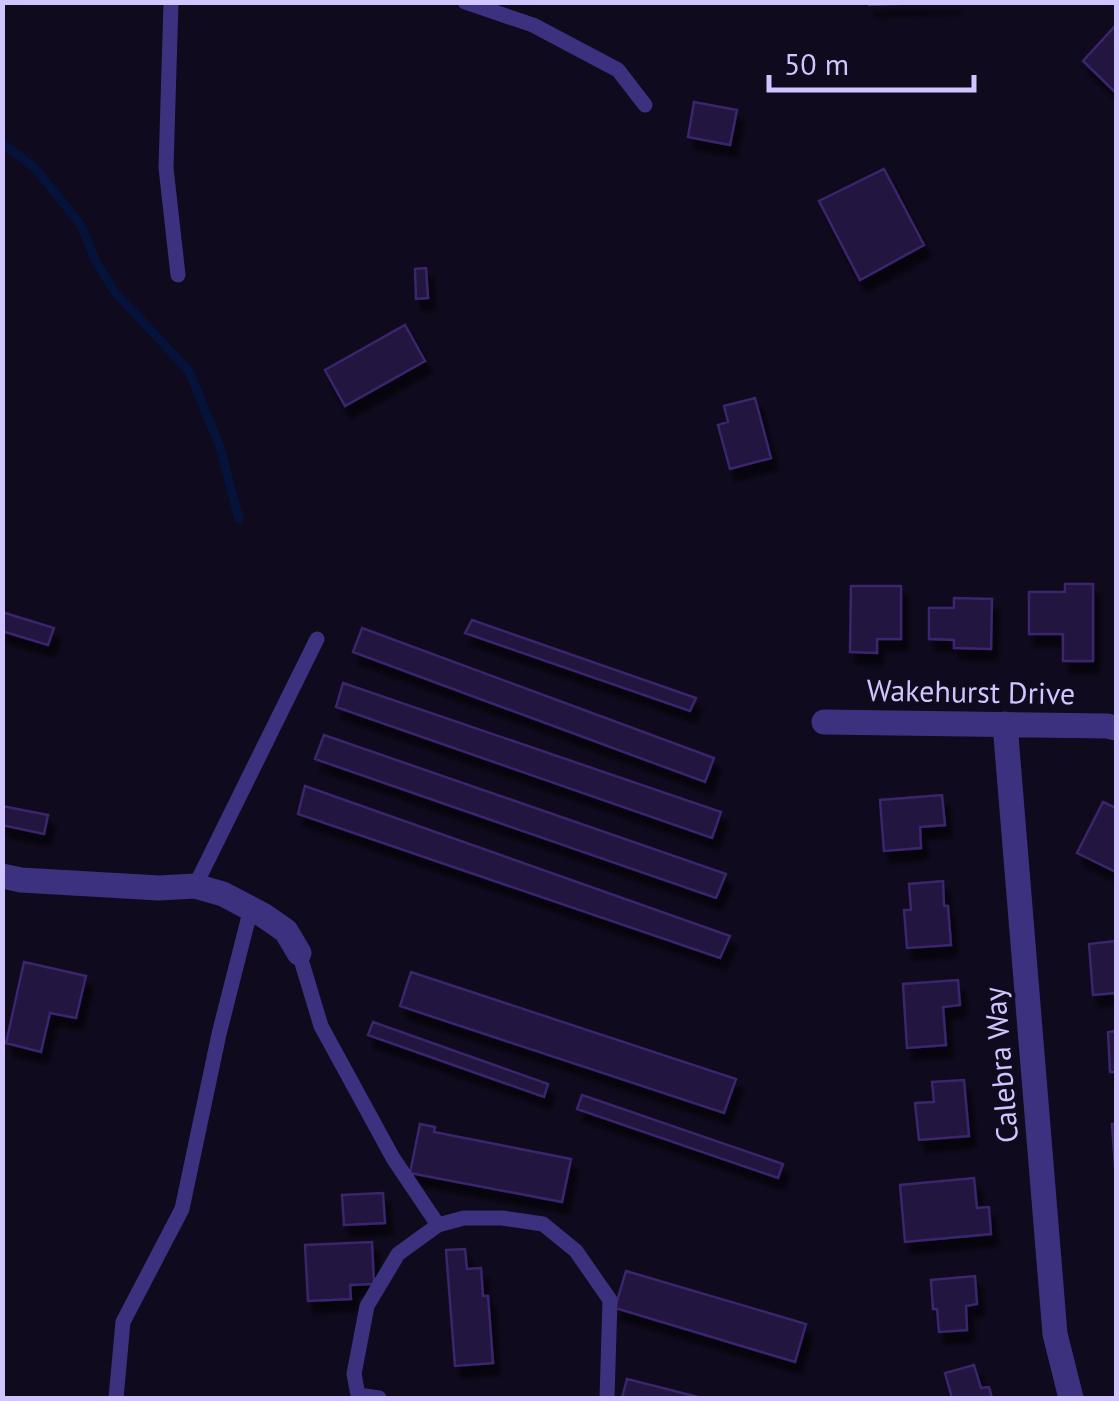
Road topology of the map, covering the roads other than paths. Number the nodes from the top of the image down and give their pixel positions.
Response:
1 (171, 2) edge
2 (465, 2) edge
3 (645, 105) dead end
4 (178, 275) dead end
5 (317, 639) dead end
6 (824, 722) dead end
7 (1004, 724) junction
8 (1116, 728) edge
9 (2, 876) edge
10 (195, 886) junction
11 (251, 908) junction
12 (299, 953) joint
13 (438, 1225) junction
14 (116, 1398) edge
15 (379, 1398) edge
16 (606, 1398) edge
17 (1071, 1398) edge

1 - 4 lane
2 - 3 lane
5 - 10 lane
6 - 7 street, Wakehurst Drive
7 - 8 street, Wakehurst Drive
7 - 17 street, Calebra Way
9 - 10 street
10 - 11 street
11 - 12 street
11 - 14 lane
12 - 13 lane
13 - 15 lane
13 - 16 lane

